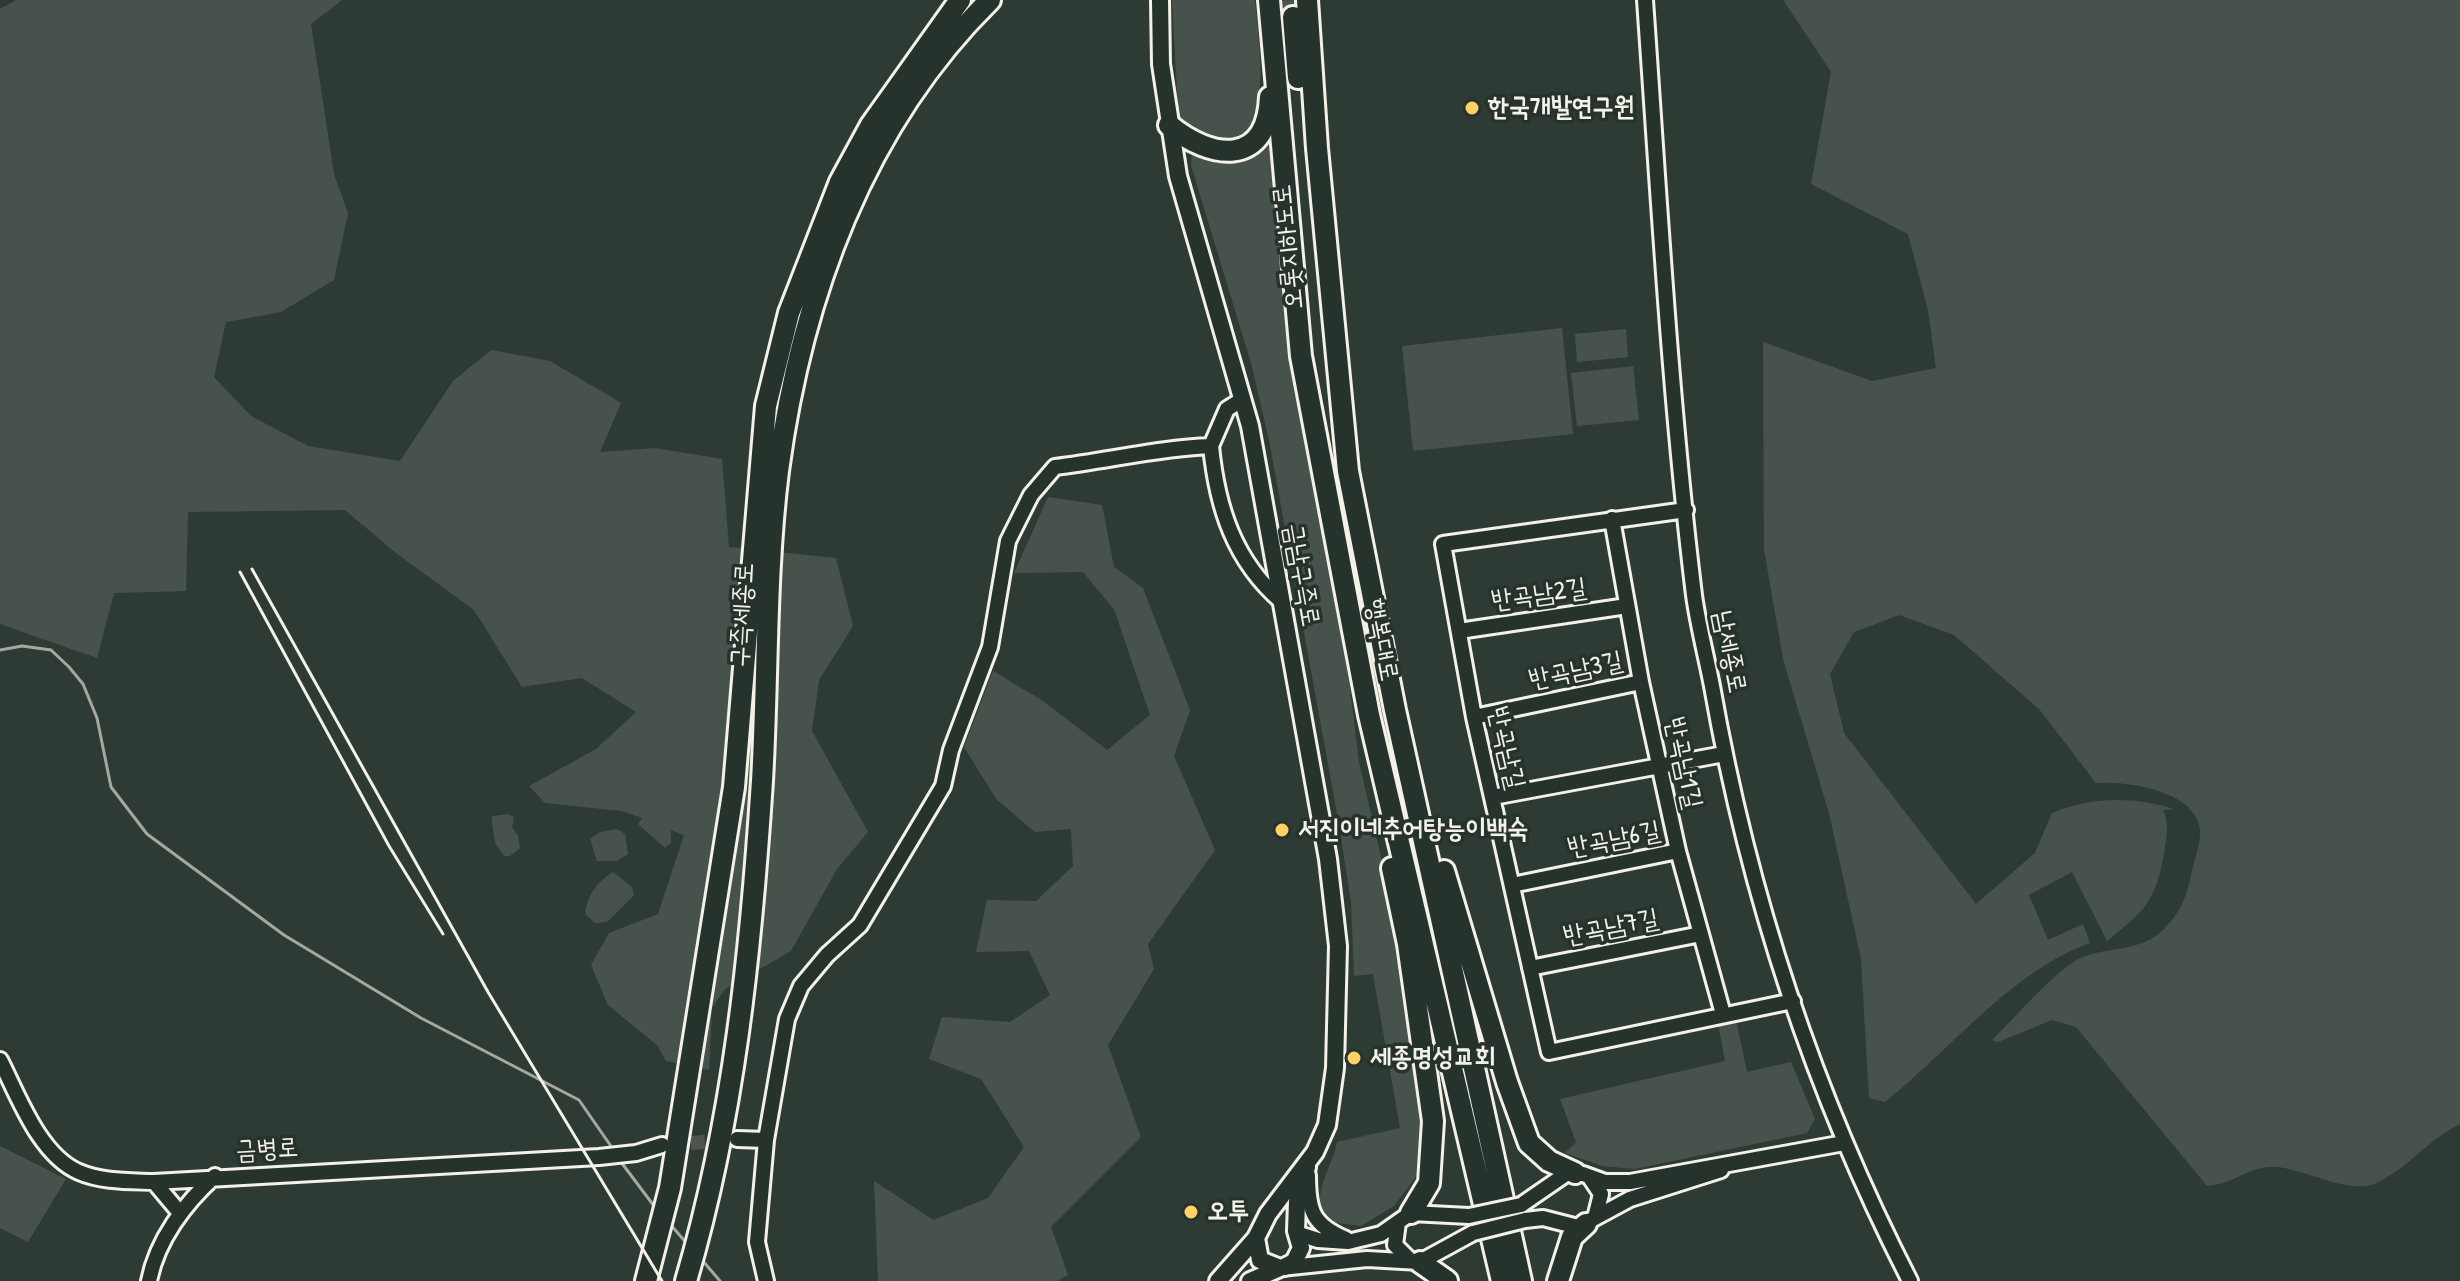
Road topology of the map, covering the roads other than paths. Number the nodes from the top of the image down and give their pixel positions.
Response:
1 (960, 0) edge
2 (990, 0) edge
3 (1160, 0) edge
4 (1269, 0) edge
5 (1307, 0) tunnel mouth
6 (1645, 0) edge
7 (1273, 41) junction
8 (1169, 125) junction
9 (1243, 399) junction
10 (1211, 446) junction
11 (1323, 458) junction
12 (1348, 471) junction
13 (1686, 510) junction
14 (1612, 519) junction
15 (1282, 602) junction
16 (1627, 606) junction
17 (1459, 631) junction
18 (1641, 682) junction
19 (1395, 710) junction
20 (1369, 715) junction
21 (1474, 717) junction
22 (1724, 754) junction
23 (1659, 765) junction
24 (1493, 797) junction
25 (1678, 851) junction
26 (1512, 885) junction
27 (1701, 934) junction
28 (1530, 968) junction
29 (1793, 1001) junction
30 (1723, 1014) junction
31 (0, 1060) edge
32 (737, 1139) tunnel mouth
33 (766, 1140) junction
34 (1844, 1143) junction
35 (662, 1145) tunnel mouth
36 (1308, 1162) junction
37 (1729, 1167) junction
38 (215, 1176) junction
39 (1583, 1176) junction
40 (154, 1182) junction
41 (1523, 1212) junction
42 (180, 1213) junction
43 (1405, 1218) junction
44 (1590, 1222) junction
45 (1298, 1232) junction
46 (1257, 1234) junction
47 (1354, 1241) junction
48 (1416, 1262) junction
49 (1326, 1266) junction
50 (1282, 1268) junction
51 (686, 1279) edge
52 (147, 1280) edge
53 (646, 1281) edge
54 (766, 1281) edge
55 (1218, 1281) edge
56 (1250, 1281) edge
57 (1264, 1281) edge
58 (1447, 1281) edge
59 (1502, 1281) edge
60 (1521, 1281) edge
61 (1558, 1281) edge
62 (1910, 1281) edge

1 - 53 highway, 구즉세종로
2 - 51 highway, 구즉세종로
3 - 8 main road, 금남구즉로
4 - 7 highway, 행복대로
5 - 12 highway, 행복대로
6 - 13 street, 남세종로
7 - 8 highway
7 - 11 highway, 행복대로
8 - 9 main road, 금남구즉로
9 - 10 street
9 - 15 main road, 금남구즉로
10 - 15 street
10 - 33 street
11 - 12 highway, 오롯지하도로
11 - 20 highway, 행복대로
12 - 19 highway, 행복대로
13 - 14 street, 반곡남길
13 - 22 street, 남세종로
14 - 16 street, 반곡남1길
14 - 17 street, 반곡남길
15 - 36 main road, 금남구즉로
16 - 17 street, 반곡남2길
16 - 18 street, 반곡남1길
17 - 21 street, 반곡남길
18 - 21 street, 반곡남3길
18 - 23 street, 반곡남1길
19 - 39 highway
19 - 60 highway, 행복대로
20 - 43 highway
20 - 59 highway, 행복대로
21 - 24 street, 반곡남길
22 - 23 street
22 - 29 street, 남세종로
23 - 24 street
23 - 25 street, 반곡남1길
24 - 26 street, 반곡남길
25 - 26 street, 반곡남6길
25 - 27 street, 반곡남1길
26 - 28 street, 반곡남길
27 - 28 street, 반곡남7길
27 - 30 street, 반곡남1길
28 - 30 street, 반곡남길
29 - 30 street, 반곡남길
29 - 34 street, 남세종로
31 - 40 street, 금병로
32 - 33 street
33 - 54 street
34 - 37 street
34 - 62 street, 남세종로
35 - 38 street, 금병로
36 - 45 main road, 금남구즉로
36 - 46 main road, 금남구즉로
36 - 47 street
37 - 39 street
37 - 44 street
38 - 40 street, 금병로
38 - 42 street
39 - 41 street
39 - 44 street
40 - 42 street
41 - 43 street, bridge
41 - 44 street
41 - 48 street, bridge
42 - 52 street
43 - 47 street
43 - 48 street
44 - 61 highway
45 - 46 main road
45 - 47 street
45 - 50 main road, 금남구즉로
46 - 50 main road
46 - 55 main road, 금남구즉로
48 - 49 street
48 - 58 highway
49 - 50 street
49 - 57 street
50 - 56 main road

